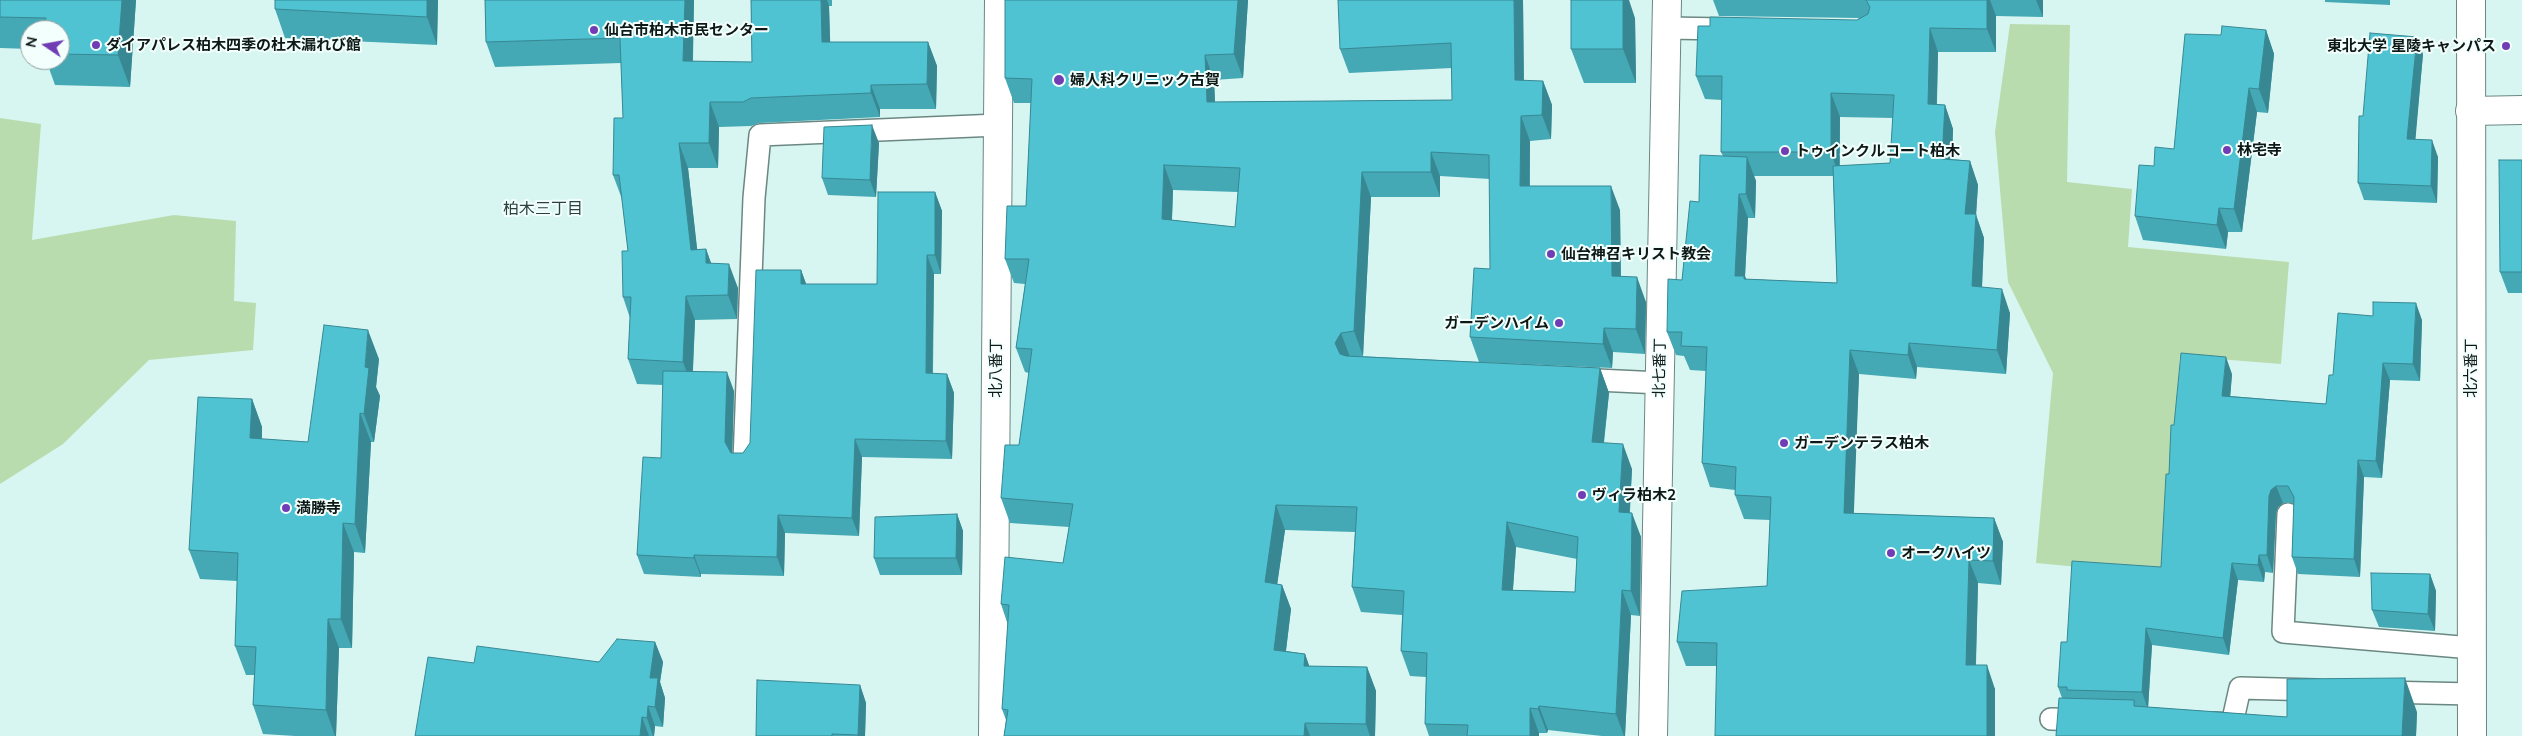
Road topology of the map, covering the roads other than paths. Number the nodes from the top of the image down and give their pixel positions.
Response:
1 (999, 0) edge
2 (1667, 0) edge
3 (2471, 0) edge
4 (1667, 28) junction
5 (1746, 29) edge
6 (2522, 110) edge
7 (2470, 111) junction
8 (998, 125) junction
9 (1552, 378) edge
10 (1660, 383) junction
11 (744, 461) edge
12 (2288, 514) dead end
13 (2472, 648) junction
14 (2336, 690) edge
15 (2366, 691) edge
16 (2472, 694) junction
17 (2051, 719) dead end
18 (2108, 721) edge
19 (2194, 723) edge
20 (993, 736) edge
21 (1653, 736) edge
22 (2472, 736) edge

1 - 8 street, 北八番丁
2 - 4 street, 北七番丁
3 - 7 street, 北六番丁
4 - 5 lane
4 - 10 street, 北七番丁
6 - 7 street
7 - 13 street, 北六番丁
8 - 11 lane
8 - 20 street, 北八番丁
9 - 10 lane
10 - 21 street, 北七番丁
12 - 13 lane
13 - 16 street, 北六番丁
14 - 19 lane
15 - 16 lane
16 - 22 street, 北六番丁
17 - 18 lane

